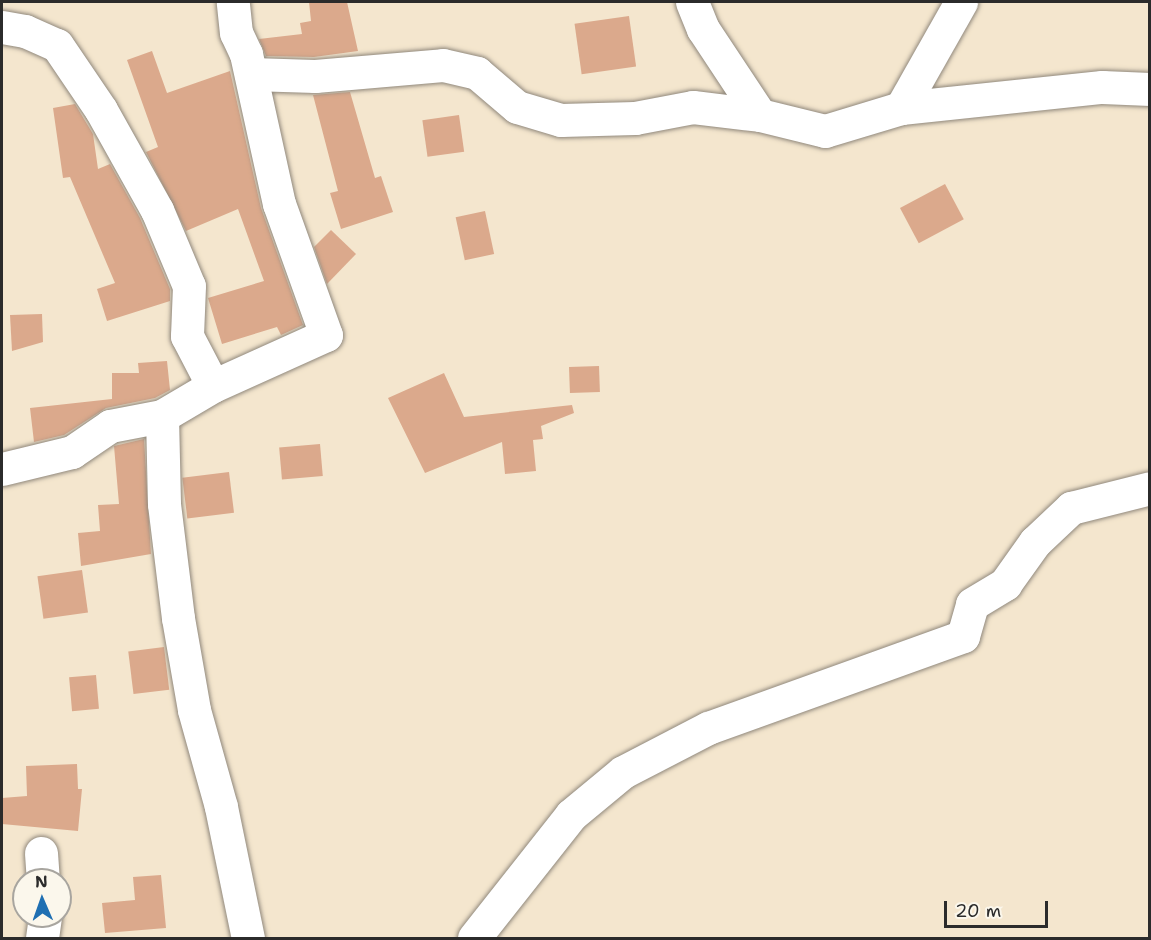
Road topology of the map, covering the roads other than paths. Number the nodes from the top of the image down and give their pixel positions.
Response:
1 (233, 2) edge
2 (692, 2) edge
3 (961, 2) edge
4 (2, 27) edge
5 (251, 74) junction
6 (1149, 89) edge
7 (901, 108) junction
8 (760, 115) junction
9 (213, 386) junction
10 (162, 416) junction
11 (2, 469) edge
12 (1149, 488) edge
13 (248, 939) edge
14 (474, 939) edge

1 - 5 street
2 - 8 street
3 - 7 street
4 - 9 street
5 - 8 street
5 - 9 street
6 - 7 street
7 - 8 street
9 - 10 street
10 - 11 street
10 - 13 street
12 - 14 street

